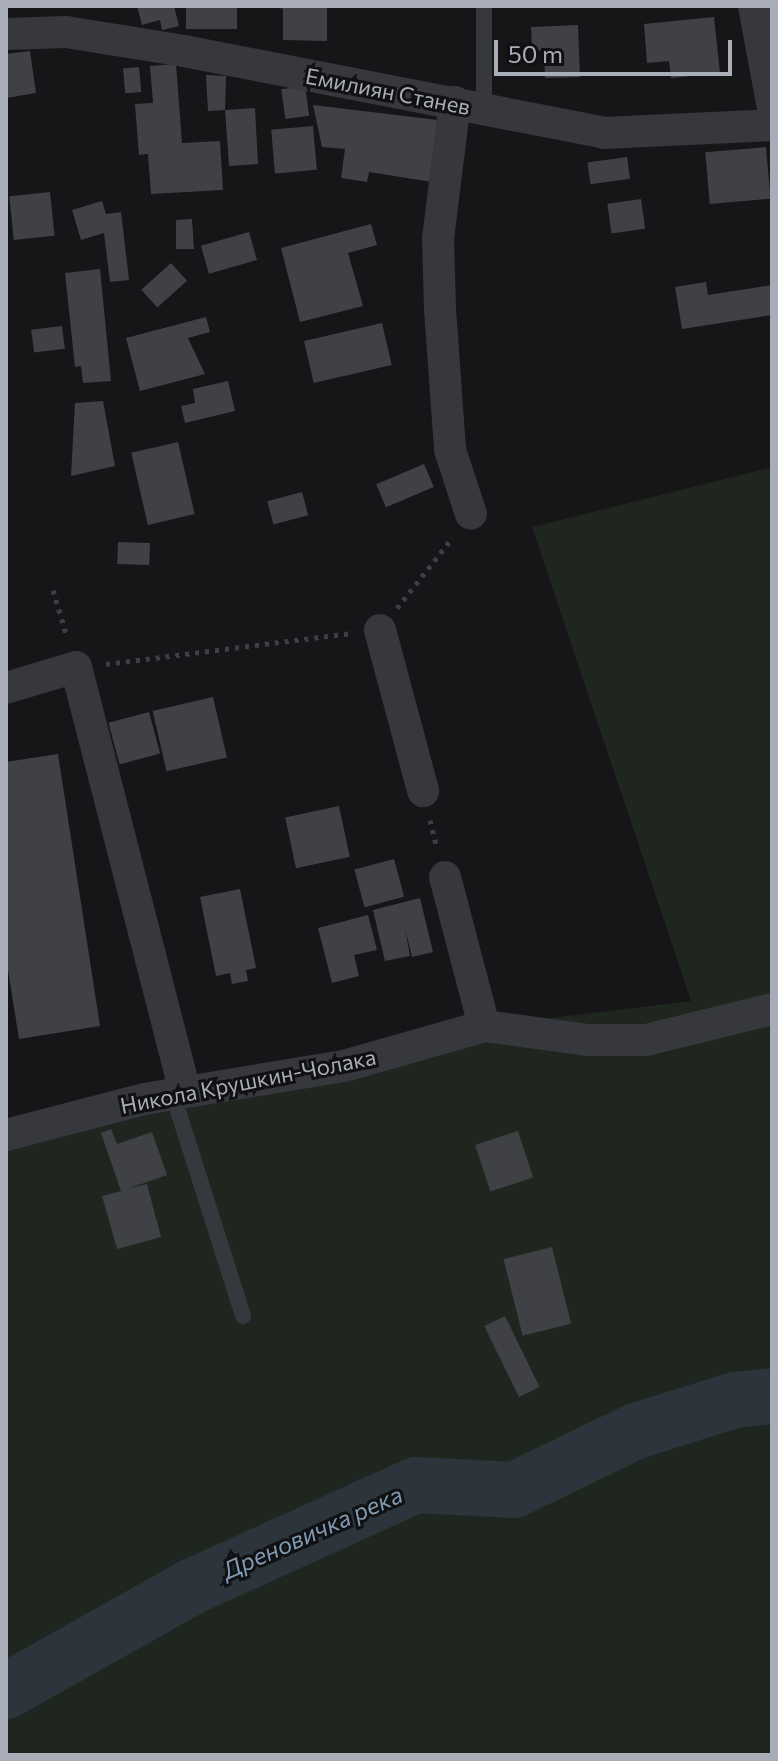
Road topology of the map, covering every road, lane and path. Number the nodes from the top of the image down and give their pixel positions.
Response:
1 (484, 6) edge
2 (754, 6) edge
3 (21, 23) edge
4 (772, 103) edge
5 (469, 106) junction
6 (772, 125) edge
7 (471, 514) joint
8 (53, 590) dead end
9 (380, 630) junction
10 (76, 667) junction
11 (6, 688) edge
12 (423, 791) joint
13 (445, 877) joint
14 (772, 1009) edge
15 (484, 1026) junction
16 (179, 1093) junction
17 (6, 1135) edge
18 (243, 1316) dead end

1 - 5 lane
2 - 4 street
3 - 5 street, Емилиян Станев
5 - 6 street, Емилиян Станев
5 - 7 street
7 - 9 path
8 - 10 path
9 - 10 path
9 - 12 street
10 - 11 street
10 - 16 street
12 - 13 path
13 - 15 street
14 - 15 street, Никола Крушкин-Чолака
15 - 16 street, Никола Крушкин-Чолака
16 - 17 street, Никола Крушкин-Чолака
16 - 18 lane

